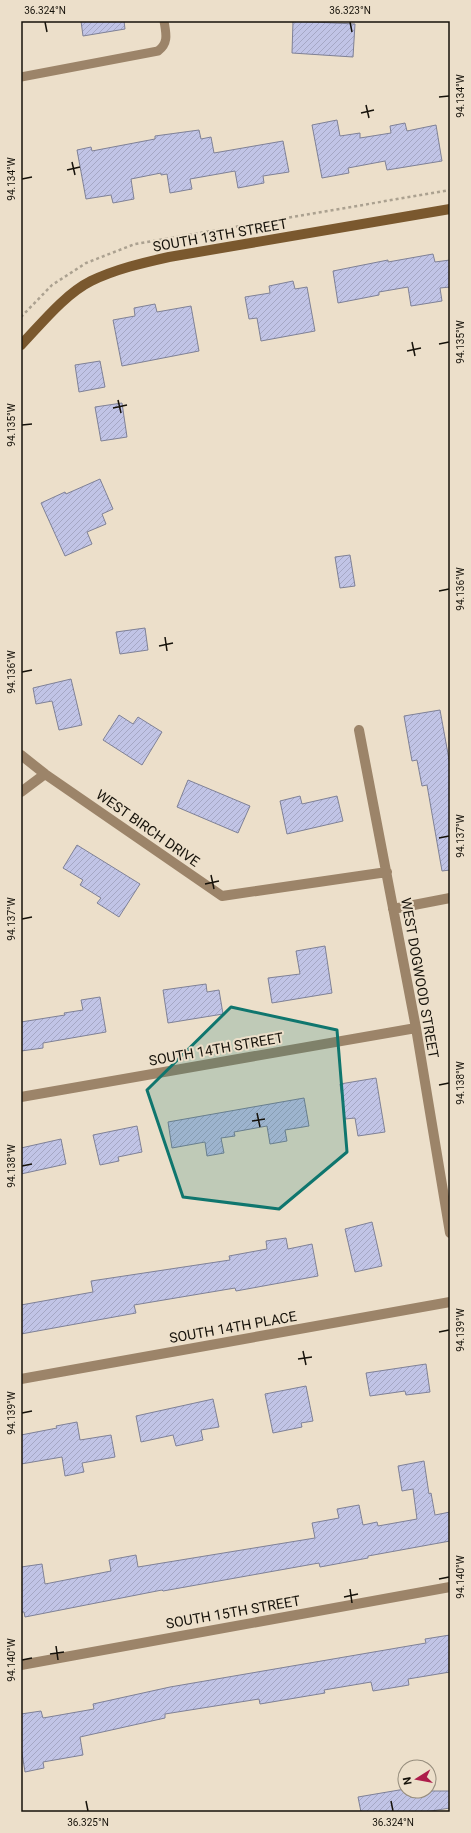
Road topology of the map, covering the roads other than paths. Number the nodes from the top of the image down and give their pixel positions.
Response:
1 (164, 21) edge
2 (21, 77) edge
3 (450, 209) edge
4 (21, 345) edge
5 (359, 730) dead end
6 (21, 755) edge
7 (45, 774) junction
8 (21, 792) edge
9 (387, 872) junction
10 (450, 898) edge
11 (393, 908) junction
12 (416, 1028) junction
13 (21, 1097) edge
14 (450, 1233) edge
15 (450, 1302) edge
16 (21, 1379) edge
17 (450, 1587) edge
18 (21, 1665) edge

1 - 2 lane
3 - 4 street, SOUTH 13TH STREET
5 - 9 street, WEST DOGWOOD STREET
6 - 7 street, WEST BIRCH DRIVE
7 - 8 street
7 - 9 street, WEST BIRCH DRIVE
9 - 11 street, WEST DOGWOOD STREET
10 - 11 street
11 - 12 street, WEST DOGWOOD STREET
12 - 13 street, SOUTH 14TH STREET
12 - 14 street, WEST DOGWOOD STREET
15 - 16 street, SOUTH 14TH PLACE
17 - 18 street, SOUTH 15TH STREET

